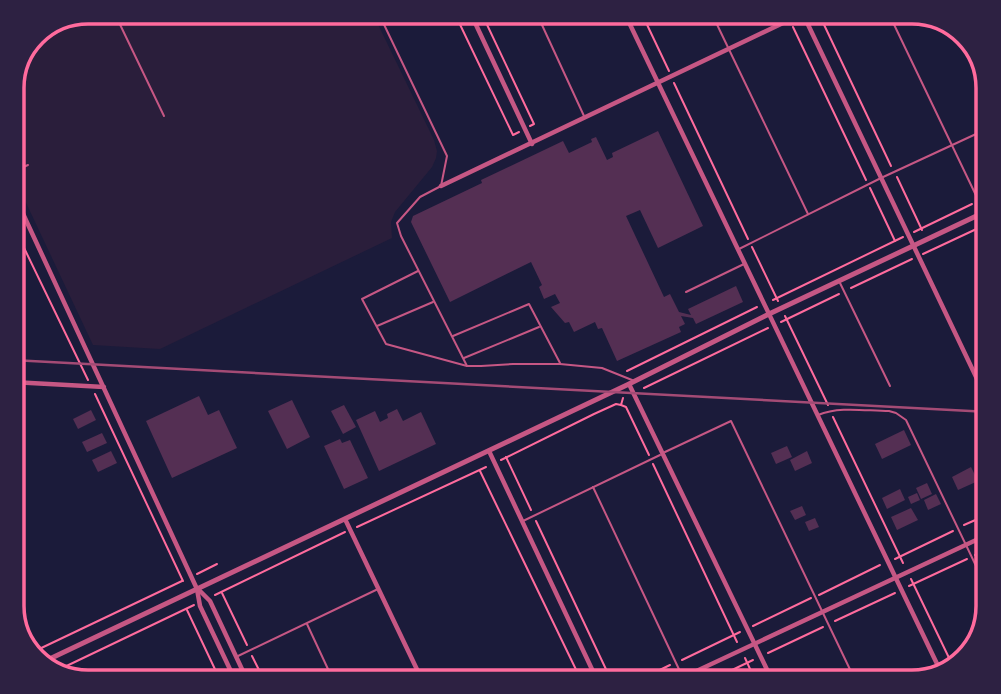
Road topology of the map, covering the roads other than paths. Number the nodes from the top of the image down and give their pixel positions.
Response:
1 (120, 24) edge
2 (384, 24) edge
3 (476, 24) edge
4 (542, 24) edge
5 (630, 24) edge
6 (717, 24) edge
7 (779, 24) edge
8 (808, 24) edge
9 (894, 24) edge
10 (729, 48) junction
11 (658, 82) junction
12 (164, 116) dead end
13 (585, 118) junction
14 (976, 134) edge
15 (532, 144) junction
16 (951, 145) junction
17 (28, 165) dead end
18 (25, 166) edge
19 (881, 178) junction
20 (441, 186) junction
21 (976, 197) edge
22 (808, 215) junction
23 (976, 216) edge
24 (25, 218) edge
25 (914, 246) junction
26 (738, 249) junction
27 (745, 263) junction
28 (419, 271) junction
29 (839, 281) junction
30 (686, 292) dead end
31 (434, 302) junction
32 (769, 314) junction
33 (376, 326) junction
34 (540, 327) junction
35 (452, 337) junction
36 (463, 358) junction
37 (560, 364) junction
38 (467, 366) junction
39 (976, 377) edge
40 (25, 383) edge
41 (632, 383) junction
42 (890, 386) dead end
43 (104, 387) junction
44 (817, 415) junction
45 (489, 451) junction
46 (663, 453) junction
47 (593, 487) junction
48 (345, 519) junction
49 (522, 521) junction
50 (976, 540) edge
51 (965, 545) junction
52 (976, 567) edge
53 (895, 577) junction
54 (197, 589) junction
55 (379, 589) junction
56 (823, 611) junction
57 (306, 623) junction
58 (754, 643) junction
59 (236, 657) junction
60 (52, 658) edge
61 (937, 665) edge
62 (231, 670) edge
63 (242, 670) edge
64 (328, 670) edge
65 (418, 670) edge
66 (592, 670) edge
67 (680, 670) edge
68 (702, 670) edge
69 (767, 670) edge
70 (850, 670) edge

1 - 12 lane
2 - 20 lane
3 - 15 street
4 - 13 lane
5 - 11 street
6 - 10 lane
7 - 10 street
8 - 19 street
9 - 16 lane
10 - 11 street
10 - 22 lane
11 - 13 street
11 - 26 street
13 - 15 street
14 - 16 lane
15 - 20 street
16 - 19 lane
16 - 21 lane
17 - 18 lane
19 - 22 lane
19 - 25 street
20 - 28 lane
22 - 26 lane
23 - 25 street
24 - 43 street
25 - 29 street
25 - 39 street
26 - 27 street
27 - 30 lane
27 - 32 street
28 - 31 lane
28 - 33 lane
29 - 32 street
29 - 42 lane
31 - 33 lane
31 - 35 lane
32 - 41 street
32 - 44 street
33 - 38 lane
34 - 35 lane
34 - 36 lane
34 - 37 lane
35 - 36 lane
36 - 38 lane
37 - 38 lane
37 - 41 lane
40 - 43 street
41 - 45 street
41 - 46 street
43 - 54 street
44 - 51 lane
44 - 53 street
45 - 48 street
45 - 49 street
46 - 47 lane
46 - 56 lane
46 - 58 street
47 - 49 lane
47 - 67 lane
48 - 54 street
48 - 55 street
49 - 66 street
50 - 51 street
51 - 52 lane
51 - 53 street
53 - 56 street
53 - 61 street
54 - 59 street
54 - 60 street
54 - 62 street
55 - 57 lane
55 - 65 street
56 - 58 street
56 - 70 lane
57 - 59 lane
57 - 64 lane
58 - 68 street
58 - 69 street
59 - 63 street

